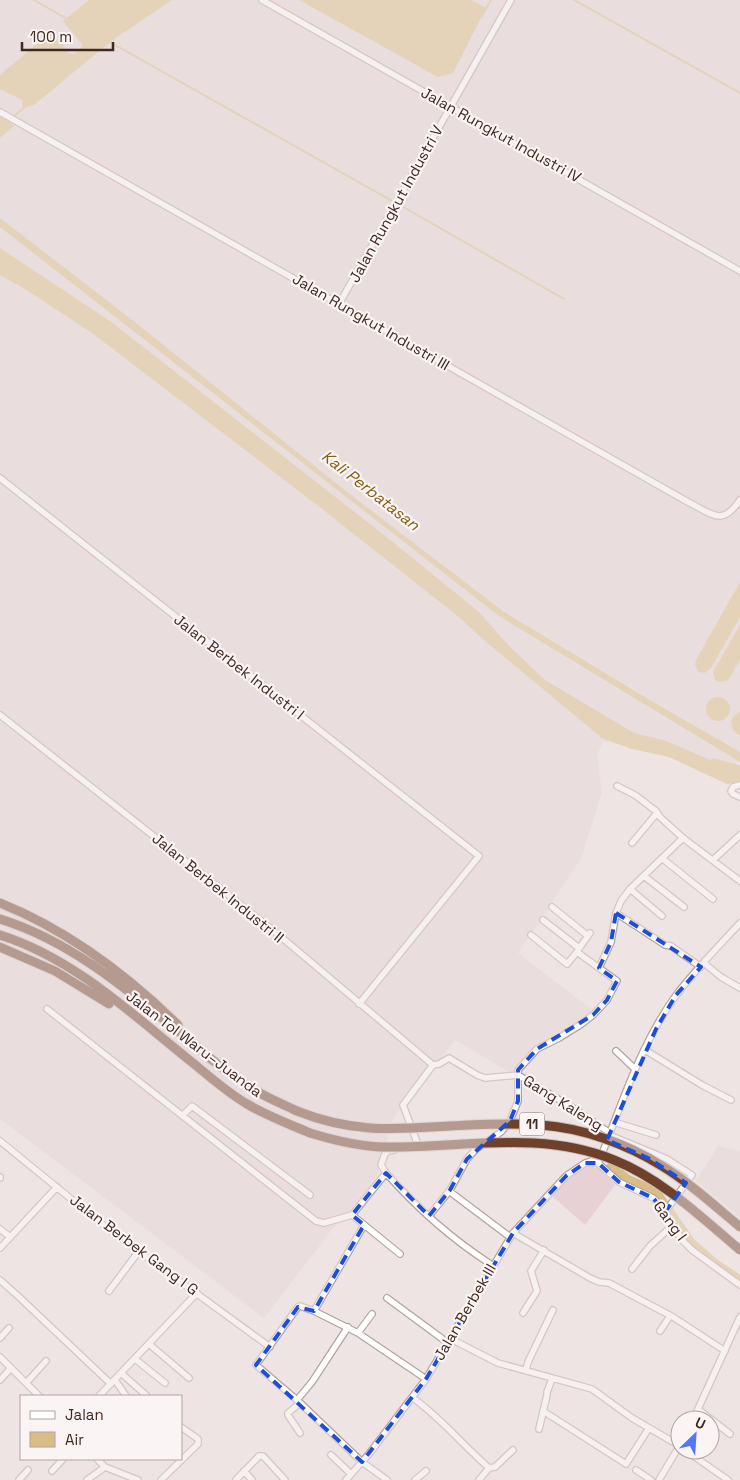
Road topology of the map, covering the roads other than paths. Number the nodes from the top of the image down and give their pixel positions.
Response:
1 (262, 0) edge
2 (511, 0) edge
3 (450, 107) junction
4 (0, 112) edge
5 (740, 270) edge
6 (339, 304) junction
7 (0, 478) edge
8 (740, 500) edge
9 (0, 715) edge
10 (740, 785) edge
11 (617, 786) dead end
12 (740, 797) edge
13 (657, 813) junction
14 (740, 835) edge
15 (683, 838) junction
16 (632, 843) dead end
17 (663, 859) junction
18 (713, 860) junction
19 (644, 876) junction
20 (740, 881) edge
21 (630, 889) junction
22 (713, 899) dead end
23 (0, 904) edge
24 (552, 907) dead end
25 (684, 907) dead end
26 (616, 913) junction
27 (662, 916) dead end
28 (0, 919) edge
29 (543, 920) dead end
30 (740, 923) edge
31 (0, 935) edge
32 (531, 935) dead end
33 (0, 947) edge
34 (578, 950) junction
35 (702, 965) junction
36 (599, 968) junction
37 (740, 988) edge
38 (359, 1004) junction
39 (47, 1009) dead end
40 (644, 1050) junction
41 (616, 1051) dead end
42 (433, 1064) junction
43 (635, 1069) junction
44 (227, 1072) junction
45 (518, 1075) junction
46 (208, 1076) junction
47 (731, 1100) dead end
48 (183, 1116) junction
49 (614, 1122) junction
50 (610, 1134) junction
51 (656, 1135) dead end
52 (1, 1144) edge
53 (598, 1163) junction
54 (386, 1173) junction
55 (57, 1187) junction
56 (449, 1191) junction
57 (310, 1195) dead end
58 (666, 1211) junction
59 (352, 1214) junction
60 (429, 1216) junction
61 (364, 1225) junction
62 (673, 1225) junction
63 (740, 1227) edge
64 (0, 1229) edge
65 (511, 1235) junction
66 (10, 1237) junction
67 (0, 1248) edge
68 (544, 1250) junction
69 (740, 1250) edge
70 (139, 1251) junction
71 (400, 1254) dead end
72 (492, 1265) junction
73 (632, 1269) dead end
74 (0, 1280) edge
75 (740, 1285) edge
76 (109, 1291) dead end
77 (197, 1293) junction
78 (386, 1298) dead end
79 (553, 1310) dead end
80 (314, 1311) junction
81 (523, 1313) dead end
82 (372, 1314) dead end
83 (670, 1316) junction
84 (740, 1317) edge
85 (348, 1327) junction
86 (9, 1328) dead end
87 (660, 1331) dead end
88 (358, 1332) junction
89 (0, 1338) edge
90 (450, 1341) junction
91 (149, 1344) junction
92 (270, 1347) junction
93 (725, 1351) junction
94 (0, 1357) edge
95 (135, 1359) junction
96 (46, 1360) dead end
97 (11, 1368) junction
98 (526, 1370) junction
99 (121, 1373) junction
100 (189, 1378) dead end
101 (426, 1379) junction
102 (552, 1379) junction
103 (0, 1380) edge
104 (27, 1382) junction
105 (113, 1382) junction
106 (165, 1383) dead end
107 (38, 1395) edge
108 (100, 1395) edge
109 (125, 1395) edge
110 (146, 1395) edge
111 (413, 1398) junction
112 (298, 1402) junction
113 (699, 1410) edge
114 (543, 1411) junction
115 (720, 1426) edge
116 (182, 1428) edge
117 (649, 1428) junction
118 (539, 1429) dead end
119 (300, 1433) dead end
120 (730, 1434) dead end
121 (670, 1440) edge
122 (513, 1450) dead end
123 (331, 1455) dead end
124 (62, 1460) edge
125 (98, 1460) edge
126 (182, 1460) edge
127 (182, 1460) edge
128 (671, 1460) edge
129 (699, 1460) edge
130 (362, 1462) junction
131 (105, 1467) junction
132 (489, 1468) junction
133 (28, 1470) dead end
134 (636, 1470) dead end
135 (52, 1471) dead end
136 (244, 1471) junction
137 (426, 1471) dead end
138 (351, 1474) junction
139 (19, 1480) edge
140 (87, 1480) edge
141 (138, 1480) edge
142 (161, 1480) edge
143 (236, 1480) edge
144 (252, 1480) edge
145 (285, 1480) edge
146 (346, 1480) edge
147 (387, 1480) edge
148 (415, 1480) edge
149 (479, 1480) edge
150 (651, 1480) edge
151 (659, 1480) edge
152 (728, 1480) edge

1 - 3 street, Jalan Rungkut Industri IV
2 - 3 street, Jalan Rungkut Industri V
3 - 5 street, Jalan Rungkut Industri IV
3 - 6 street, Jalan Rungkut Industri V
4 - 6 street, Jalan Rungkut Industri III
6 - 8 street, Jalan Rungkut Industri III
7 - 38 street, Jalan Berbek Industri I
9 - 38 street, Jalan Berbek Industri II
10 - 12 street
11 - 13 street
13 - 15 street
13 - 16 street
14 - 18 street
15 - 17 street
15 - 18 street
17 - 19 street
17 - 22 street
18 - 20 street
19 - 21 street
19 - 25 street
21 - 26 street
21 - 27 street
23 - 44 highway
24 - 34 street
26 - 35 street
26 - 36 street
28 - 44 highway, Jalan Tol Waru–Juanda / 11
29 - 34 street
30 - 35 street
31 - 46 highway, Jalan Tol Waru–Juanda / 11
32 - 34 street
33 - 46 highway
34 - 36 street
35 - 37 street
35 - 40 street
36 - 45 street
38 - 42 street, Jalan Berbek Industri II
39 - 48 street
40 - 43 street
40 - 47 street
41 - 43 street
42 - 45 street, Gang Kaleng
42 - 54 street
43 - 49 street
44 - 63 highway, Jalan Tol Waru–Juanda / 11, bridge
45 - 50 street, Gang Kaleng
45 - 56 street
46 - 69 highway, Jalan Tol Waru–Juanda / 11, bridge
48 - 57 street
48 - 59 street
49 - 50 street
49 - 51 street
50 - 53 street
50 - 58 street, Gang Kaleng
52 - 55 street, Jalan Berbek Gang I G
53 - 58 street, Gang I
53 - 65 street, Jalan Berbek III
54 - 59 street
54 - 60 street
55 - 66 street
55 - 70 street, Jalan Berbek Gang I G
56 - 60 street
56 - 65 street
58 - 62 street, Gang I
59 - 61 street
60 - 72 street
61 - 71 street
61 - 80 street
62 - 73 street
62 - 75 street, Gang I
64 - 66 street
65 - 68 street
65 - 72 street, Jalan Berbek III
66 - 67 street
68 - 81 street
68 - 83 street
70 - 76 street
70 - 77 street, Jalan Berbek Gang I G
72 - 90 street, Jalan Berbek III
74 - 105 street
77 - 91 street
77 - 92 street, Jalan Berbek Gang I G
78 - 90 street
79 - 98 street
80 - 85 street
80 - 92 street
82 - 88 street
83 - 87 street
83 - 93 street
84 - 93 street
85 - 88 street
85 - 112 street
86 - 89 street
88 - 101 street
90 - 98 street
90 - 101 street, Jalan Berbek III
91 - 95 street
91 - 100 street
92 - 112 street
93 - 113 street
94 - 97 street
95 - 99 street
95 - 106 street
96 - 104 street
97 - 103 street
97 - 104 street
98 - 102 street
99 - 105 street
99 - 110 street
101 - 111 street, Jalan Berbek III
102 - 114 street
102 - 117 street
104 - 107 street
105 - 108 street
105 - 109 street
111 - 130 street, Jalan Berbek III
111 - 132 street
112 - 119 street
112 - 130 street
114 - 117 street
114 - 118 street
115 - 120 street
116 - 127 street
117 - 121 street
122 - 132 street
123 - 138 street
124 - 135 street
125 - 131 street
126 - 142 street
128 - 151 street
129 - 152 street
130 - 138 street, Jalan Berbek III
130 - 147 street
131 - 140 street
131 - 141 street
132 - 149 street
133 - 139 street
134 - 150 street
136 - 143 street
136 - 144 street
136 - 145 street
137 - 148 street
138 - 146 street, Jalan Berbek III

